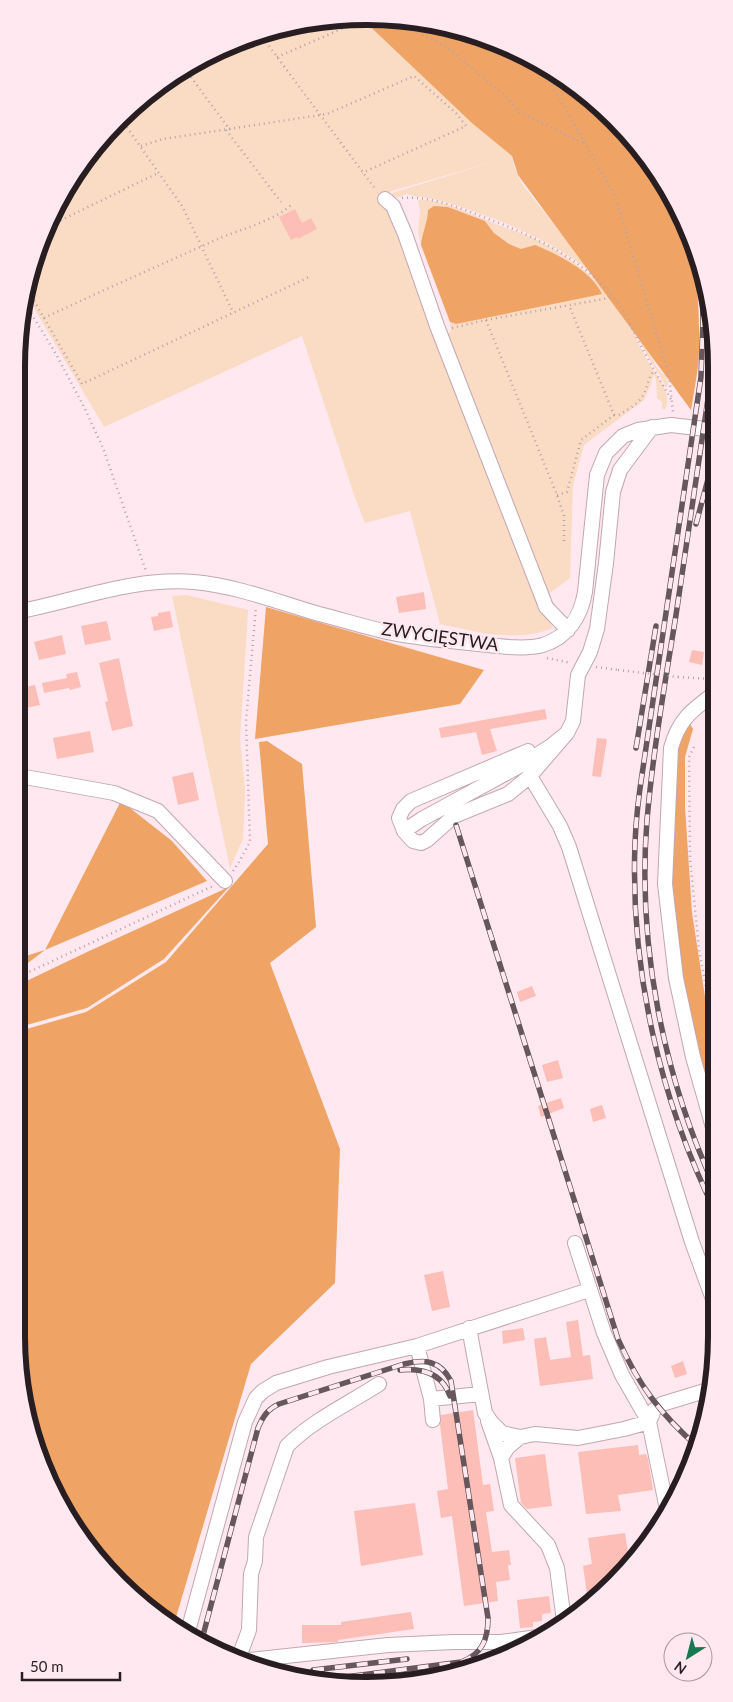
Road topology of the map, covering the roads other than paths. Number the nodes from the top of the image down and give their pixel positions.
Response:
1 (385, 199) road end
2 (652, 427) junction
3 (708, 429) edge
4 (25, 610) edge
5 (568, 630) junction
6 (577, 697) junction
7 (708, 698) edge
8 (567, 733) junction
9 (530, 776) junction
10 (25, 777) edge
11 (404, 831) junction
12 (225, 881) road end
13 (708, 1110) edge
14 (575, 1243) dead end
15 (708, 1286) edge
16 (590, 1290) junction
17 (469, 1328) junction
18 (417, 1346) junction
19 (379, 1384) dead end
20 (703, 1392) edge
21 (481, 1394) junction
22 (431, 1400) junction
23 (485, 1413) junction
24 (433, 1420) dead end
25 (649, 1422) junction
26 (520, 1437) junction
27 (501, 1458) junction
28 (665, 1500) edge
29 (563, 1614) edge
30 (189, 1627) edge
31 (523, 1639) edge
32 (241, 1653) edge
33 (257, 1659) edge

1 - 5 street
2 - 3 street, ZWYCIĘSTWA
2 - 5 street, ZWYCIĘSTWA
2 - 6 street
4 - 5 street, ZWYCIĘSTWA
6 - 8 street
6 - 11 street
7 - 13 street
8 - 9 street
8 - 11 street
9 - 11 street
9 - 15 street
10 - 12 street
14 - 16 street
16 - 17 street
16 - 25 street
17 - 18 street
17 - 21 street
18 - 22 street
18 - 30 street
19 - 32 street
20 - 25 street
21 - 22 street
21 - 23 street
22 - 24 street
23 - 26 street
23 - 27 street
25 - 26 street
25 - 28 street
26 - 27 street
27 - 29 street
31 - 33 street

